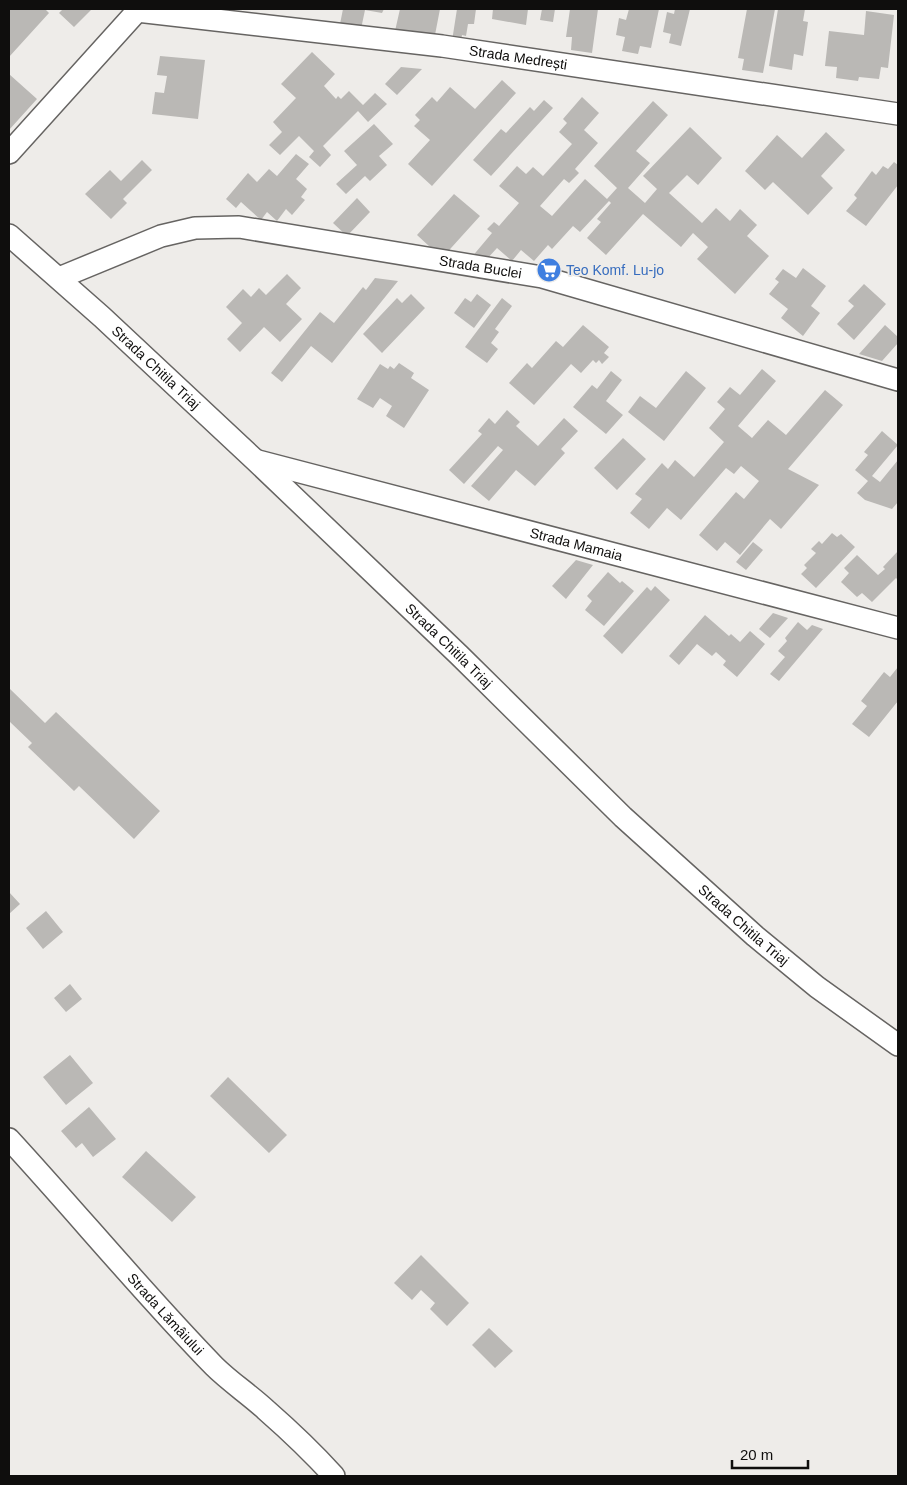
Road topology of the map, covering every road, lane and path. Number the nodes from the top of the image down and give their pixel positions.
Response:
1 (138, 10) edge
2 (898, 114) edge
3 (9, 153) edge
4 (9, 235) edge
5 (59, 278) junction
6 (898, 380) edge
7 (255, 460) junction
8 (898, 628) edge
9 (898, 1045) edge
10 (9, 1139) edge
11 (334, 1476) edge

1 - 2 street, Strada Medrești
1 - 3 street
4 - 5 street, Strada Chitila Triaj
5 - 6 street, Strada Buclei
5 - 7 street, Strada Chitila Triaj
7 - 8 street, Strada Mamaia
7 - 9 street, Strada Chitila Triaj
10 - 11 street, Strada Lămâiului

